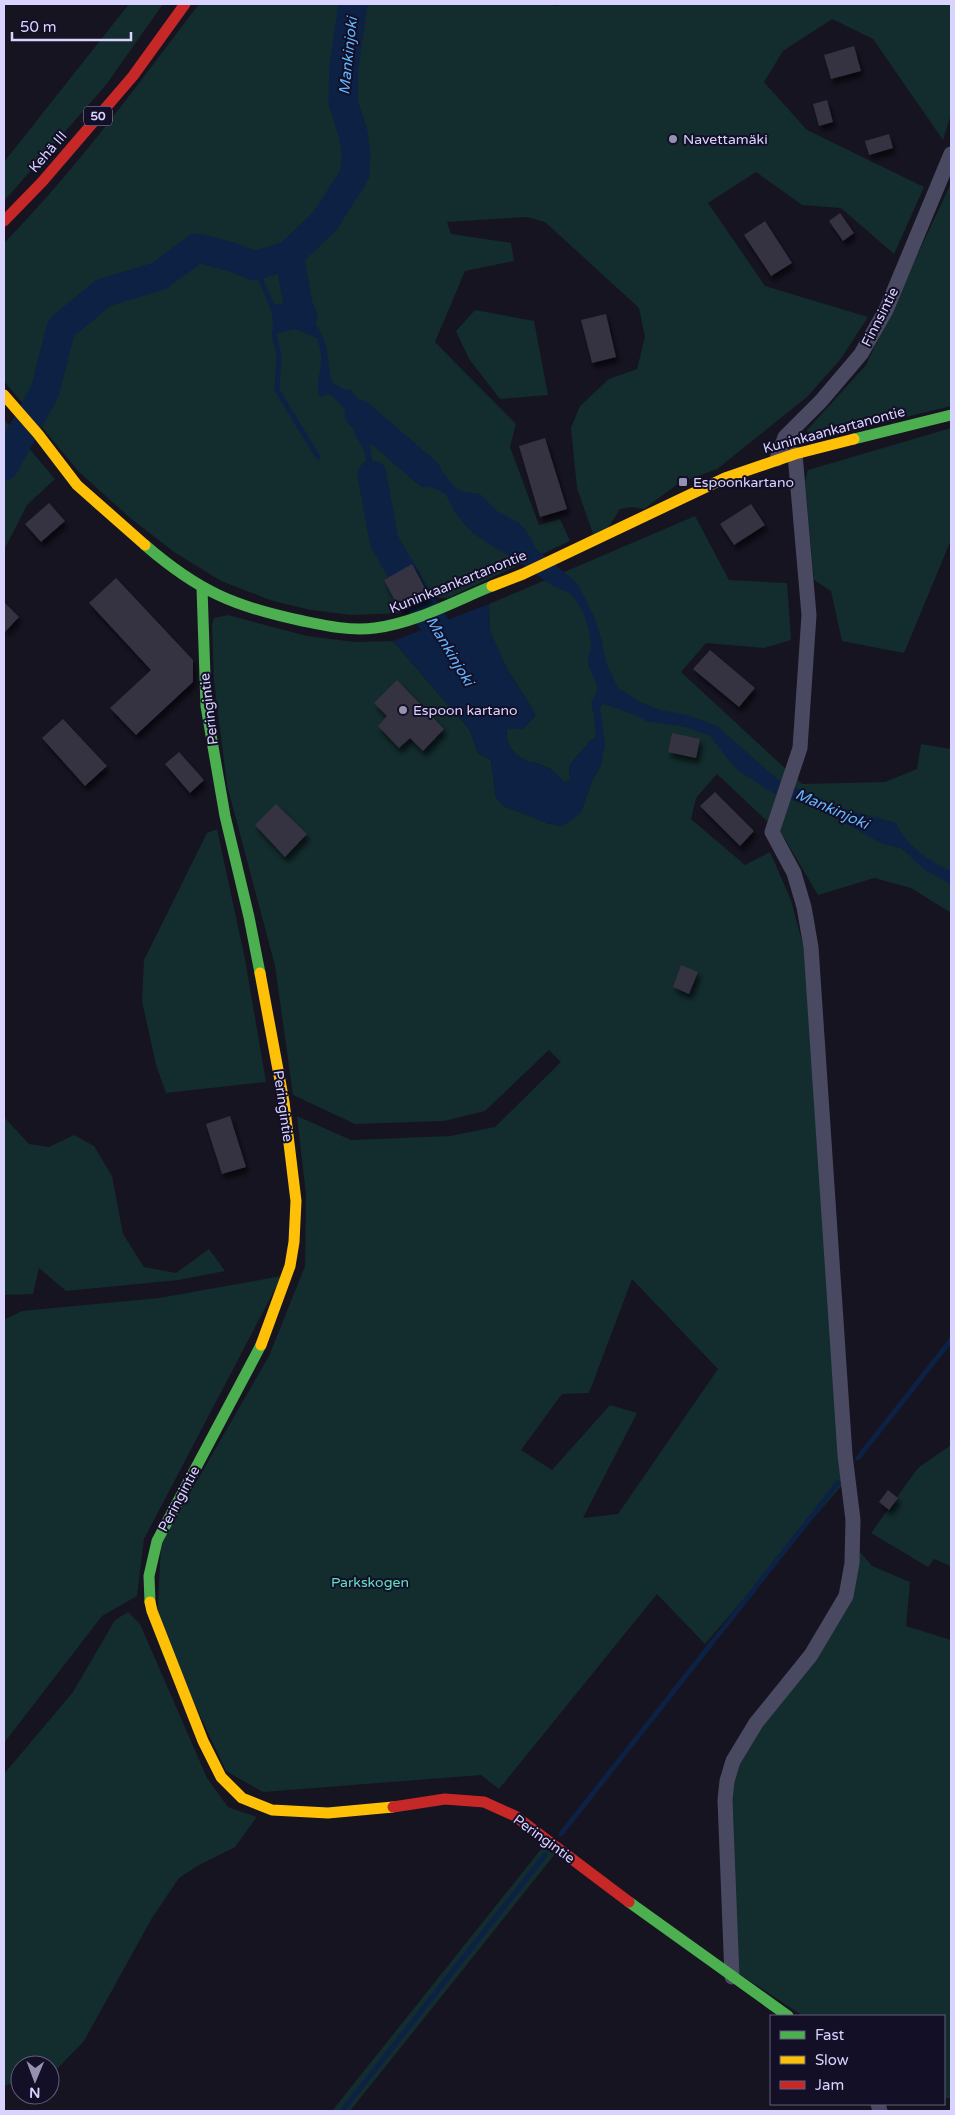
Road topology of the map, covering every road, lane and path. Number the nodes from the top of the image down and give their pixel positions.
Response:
1 (184, 4) edge
2 (951, 154) edge
3 (4, 222) edge
4 (4, 395) edge
5 (951, 415) edge
6 (795, 454) junction
7 (777, 459) junction
8 (202, 588) junction
9 (732, 1977) junction
10 (787, 2015) edge

1 - 3 main road, Kehä III / 50
2 - 7 street, Finnsintie
4 - 8 main road, Kuninkaankartanontie
5 - 6 main road, Kuninkaankartanontie
6 - 7 main road, Kuninkaankartanontie
6 - 9 street
7 - 8 main road, Kuninkaankartanontie
8 - 9 main road, Peringintie
9 - 10 main road, Peringintie

